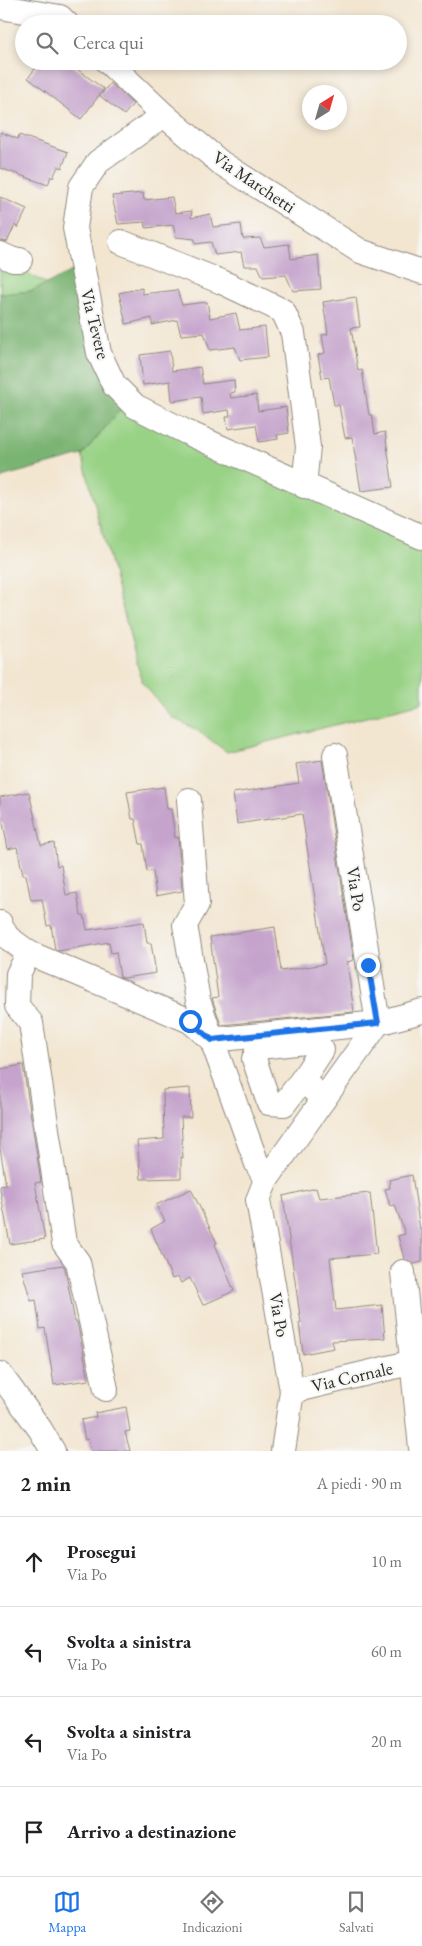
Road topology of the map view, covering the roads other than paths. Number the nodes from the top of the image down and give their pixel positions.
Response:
1 (0, 7) edge
2 (64, 13) edge
3 (116, 70) edge
4 (164, 115) junction
5 (121, 242) dead end
6 (422, 272) edge
7 (304, 486) junction
8 (422, 537) edge
9 (336, 755) dead end
10 (189, 800) dead end
11 (0, 923) edge
12 (29, 953) junction
13 (422, 1011) edge
14 (378, 1023) junction
15 (215, 1047) junction
16 (254, 1059) junction
17 (302, 1080) junction
18 (324, 1099) junction
19 (266, 1180) junction
20 (403, 1272) dead end
21 (417, 1361) edge
22 (0, 1374) edge
23 (106, 1389) dead end
24 (292, 1391) junction
25 (421, 1448) dead end
26 (52, 1451) edge
27 (283, 1451) edge

1 - 2 street
3 - 4 street, Via Marchetti
4 - 6 street, Via Marchetti
4 - 7 street, Via Tevere
5 - 7 street
7 - 8 street, Via Tevere
9 - 14 street, Via Po
10 - 15 street
11 - 12 street
12 - 15 street
12 - 23 street
13 - 14 street
14 - 15 street
14 - 18 street, Via Po
15 - 16 street
15 - 19 street
16 - 17 street
16 - 17 street
17 - 18 street
18 - 19 street, Via Po
19 - 24 street, Via Po
20 - 21 street, Via Cornale
21 - 24 street, Via Cornale
21 - 25 street, Via Cornale
22 - 26 street
24 - 27 street, Via Po

